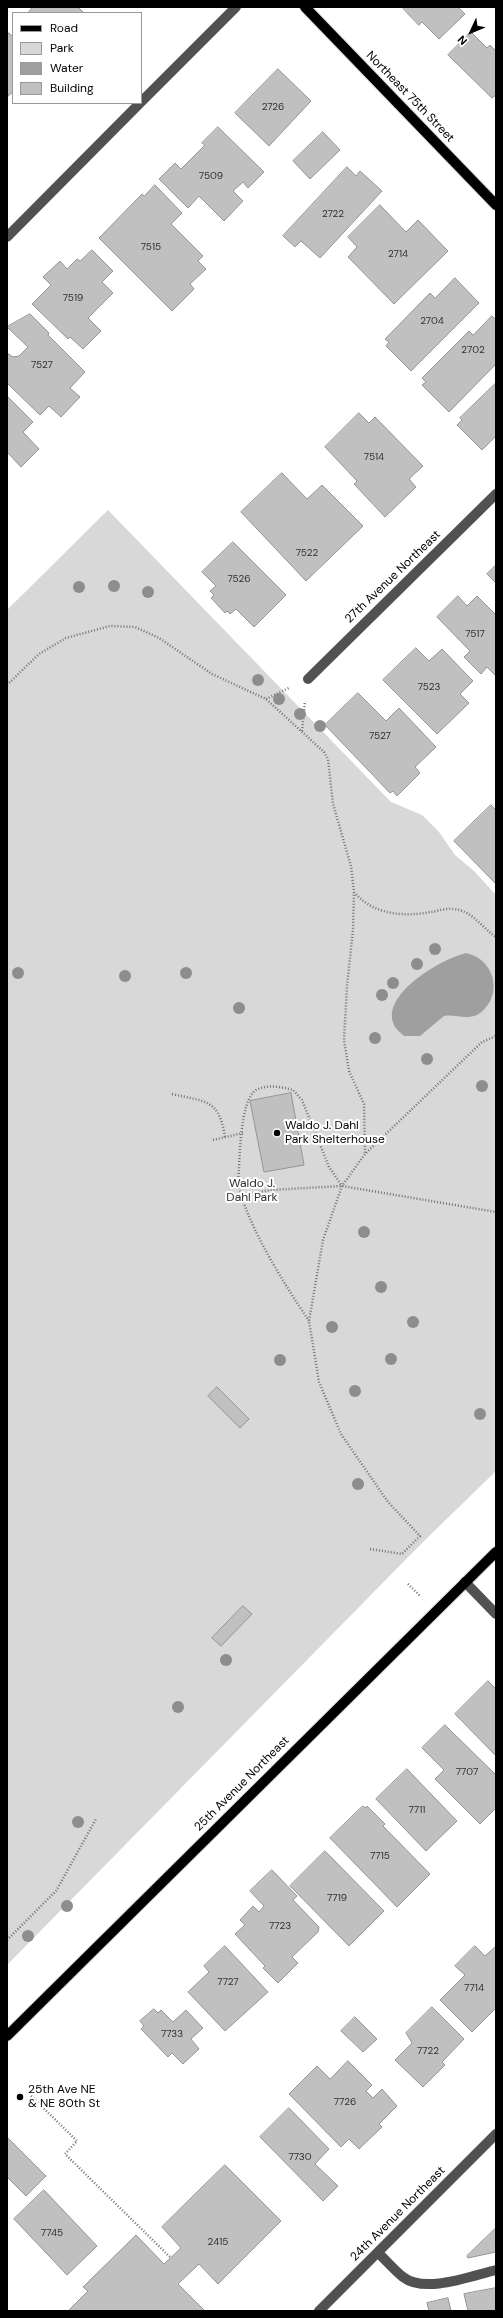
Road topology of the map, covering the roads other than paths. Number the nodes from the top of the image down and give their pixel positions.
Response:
1 (236, 7) edge
2 (305, 7) edge
3 (142, 102) edge
4 (140, 104) edge
5 (496, 205) edge
6 (7, 237) edge
7 (496, 494) edge
8 (308, 679) dead end
9 (496, 1552) edge
10 (465, 1582) junction
11 (496, 1614) edge
12 (7, 2036) edge
13 (496, 2134) edge
14 (378, 2253) junction
15 (496, 2270) edge
16 (319, 2311) edge

1 - 3 street
2 - 5 main road, Northeast 75th Street
4 - 6 street
7 - 8 street, 27th Avenue Northeast
9 - 10 main road, 25th Avenue Northeast
10 - 11 street
10 - 12 main road, 25th Avenue Northeast
13 - 14 street, 24th Avenue Northeast
14 - 15 street
14 - 16 street, 24th Avenue Northeast

